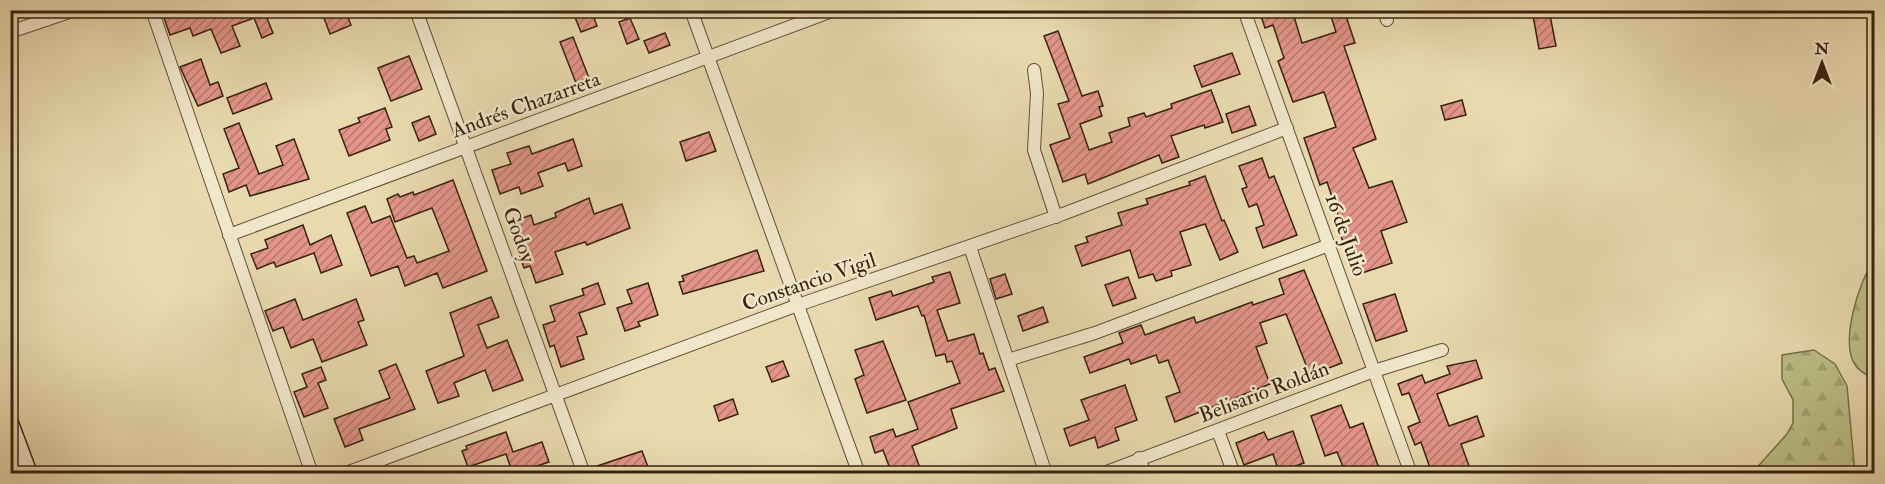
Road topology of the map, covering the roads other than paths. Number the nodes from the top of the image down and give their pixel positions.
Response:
1 (75, 10) edge
2 (152, 10) edge
3 (416, 10) edge
4 (691, 10) edge
5 (835, 10) edge
6 (1244, 10) edge
7 (10, 32) edge
8 (708, 58) junction
9 (1034, 70) dead end
10 (1287, 128) junction
11 (466, 148) junction
12 (1056, 217) junction
13 (230, 235) junction
14 (1329, 245) junction
15 (970, 247) junction
16 (798, 305) junction
17 (1442, 350) dead end
18 (1008, 360) junction
19 (1374, 371) junction
20 (556, 396) junction
21 (10, 423) edge
22 (1218, 431) junction
23 (1139, 458) junction
24 (28, 474) edge
25 (312, 474) edge
26 (343, 474) edge
27 (584, 474) edge
28 (859, 474) edge
29 (1046, 474) edge
30 (1101, 474) edge
31 (1145, 474) edge
32 (1234, 474) edge
33 (1411, 474) edge

1 - 7 street
2 - 13 street
3 - 11 street, Godoy
4 - 8 street
5 - 8 street, Andrés Chazarreta
6 - 10 street, 16 de Julio
8 - 11 street, Andrés Chazarreta
8 - 16 street
9 - 12 street
10 - 12 street, Constancio Vigil
10 - 14 street, 16 de Julio
11 - 13 street, Andrés Chazarreta
11 - 20 street, Godoy
12 - 15 street, Constancio Vigil
13 - 25 street
14 - 18 street
14 - 19 street, 16 de Julio
15 - 16 street, Constancio Vigil
15 - 18 street
16 - 20 street, Constancio Vigil
16 - 28 street
17 - 19 street, Belisario Roldán
18 - 29 street
19 - 22 street, Belisario Roldán
19 - 33 street, 16 de Julio
20 - 26 street, Constancio Vigil
20 - 27 street, Godoy
21 - 24 main road
22 - 23 street, Belisario Roldán
22 - 32 street
23 - 30 street, Belisario Roldán
23 - 31 street

